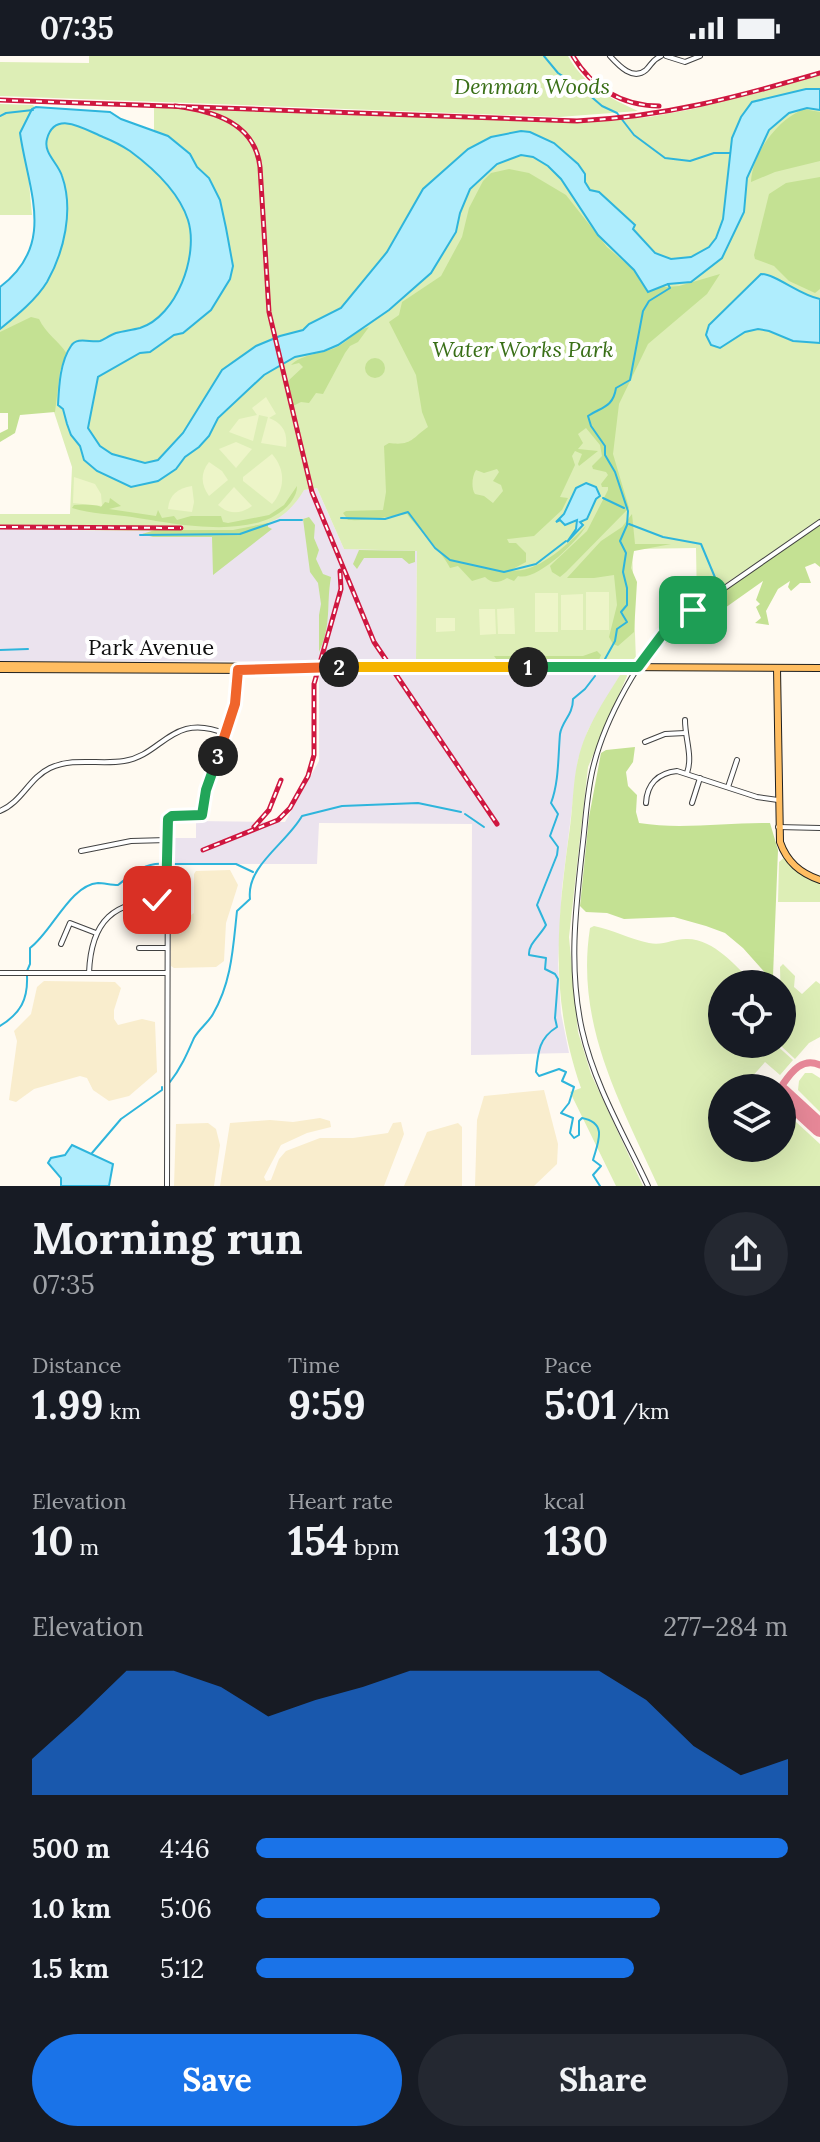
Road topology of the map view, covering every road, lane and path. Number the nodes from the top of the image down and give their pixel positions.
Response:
1 (610, 56) edge
2 (664, 56) edge
3 (700, 56) edge
4 (820, 522) edge
5 (0, 667) edge
6 (638, 667) junction
7 (238, 668) junction
8 (777, 668) junction
9 (820, 668) edge
10 (685, 720) dead end
11 (685, 733) junction
12 (226, 734) junction
13 (645, 742) dead end
14 (737, 760) dead end
15 (687, 773) junction
16 (700, 778) junction
17 (728, 787) junction
18 (778, 800) junction
19 (646, 803) dead end
20 (692, 803) dead end
21 (0, 811) edge
22 (778, 827) junction
23 (820, 828) edge
24 (167, 840) junction
25 (81, 851) dead end
26 (820, 880) edge
27 (166, 900) junction
28 (96, 933) junction
29 (61, 944) dead end
30 (139, 948) dead end
31 (166, 948) junction
32 (0, 973) edge
33 (89, 973) junction
34 (166, 973) junction
35 (167, 1186) edge
36 (648, 1186) edge

1 - 2 street
2 - 3 street
4 - 6 street
5 - 7 main road, Park Avenue
6 - 7 main road, Park Avenue
6 - 8 main road, Park Avenue
6 - 36 street
7 - 12 street
8 - 9 main road, Park Avenue
8 - 18 main road
10 - 11 street
11 - 13 street
11 - 15 street
12 - 21 street
12 - 24 street
14 - 17 street
15 - 16 street
15 - 19 street
16 - 17 street
16 - 20 street
17 - 18 street
18 - 22 main road
22 - 23 street
22 - 26 main road
24 - 25 street
24 - 27 street
27 - 28 street
27 - 31 street
28 - 29 street
28 - 33 street
30 - 31 street
31 - 34 street
32 - 33 street
33 - 34 street
34 - 35 street

